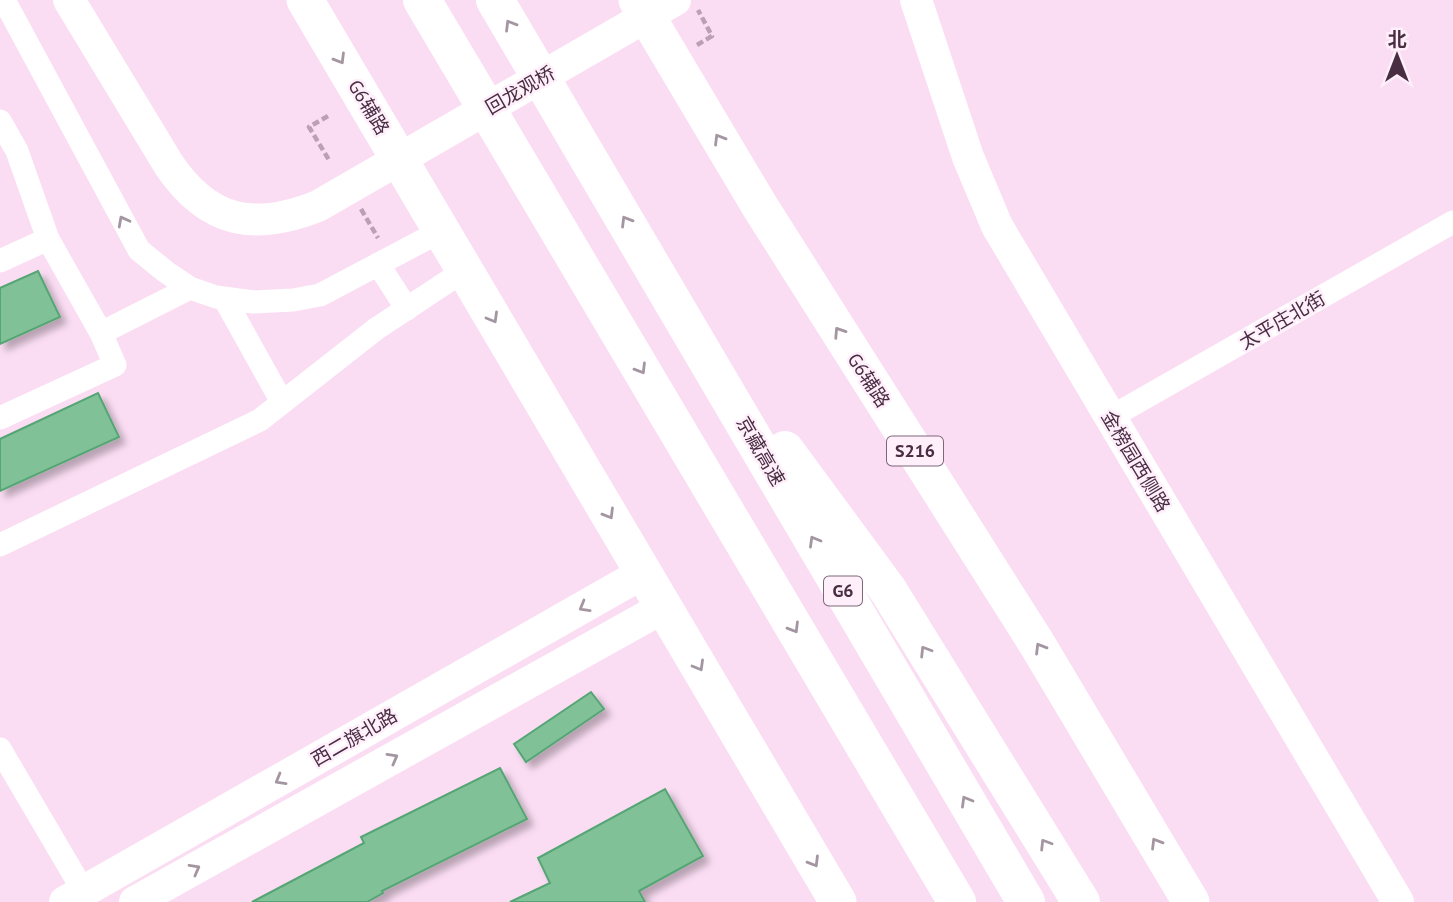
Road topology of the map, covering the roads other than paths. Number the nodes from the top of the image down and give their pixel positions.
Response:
1 (4, 0) edge
2 (69, 0) edge
3 (90, 0) edge
4 (305, 0) edge
5 (422, 0) edge
6 (495, 0) edge
7 (637, 0) edge
8 (642, 0) edge
9 (916, 0) edge
10 (686, 5) edge
11 (0, 121) edge
12 (352, 177) junction
13 (1453, 222) edge
14 (442, 231) junction
15 (48, 239) junction
16 (0, 261) edge
17 (378, 264) junction
18 (465, 270) junction
19 (660, 279) junction
20 (190, 288) junction
21 (224, 298) junction
22 (407, 309) junction
23 (101, 333) junction
24 (282, 402) junction
25 (1111, 417) junction
26 (0, 418) edge
27 (0, 545) edge
28 (643, 573) junction
29 (664, 607) junction
30 (0, 749) edge
31 (890, 789) junction
32 (74, 897) edge
33 (135, 902) edge
34 (838, 902) edge
35 (933, 902) edge
36 (957, 902) edge
37 (1026, 902) edge
38 (1081, 902) edge
39 (1191, 902) edge
40 (1398, 902) edge

20 -> 1 street
2 - 12 main road
3 - 12 main road
4 -> 14 main road, G6辅路
5 -> 31 highway
19 -> 6 highway, 京藏高速 / G6
39 -> 7 main road, G6辅路 / S216
8 - 12 main road, 回龙观桥
9 - 25 main road, 金榜园西侧路
10 - 12 main road, 回龙观桥
11 - 15 street
13 - 25 street, 太平庄北街
14 - 17 street
14 - 18 main road, G6辅路
15 - 16 street
15 - 23 street
17 - 21 street
17 - 22 street
18 - 22 street
18 -> 28 main road, G6辅路
37 -> 19 highway, 京藏高速 / G6
38 -> 19 highway
20 - 21 street
20 - 23 street
21 - 24 street
22 - 24 street
23 - 26 street
24 - 27 street
25 - 40 main road, 金榜园西侧路
28 - 29 main road, G6辅路
28 -> 32 main road, 西二旗北路
33 -> 29 main road, 西二旗北路
29 -> 34 main road, G6辅路
30 - 32 street
31 - 35 highway
31 - 36 highway

